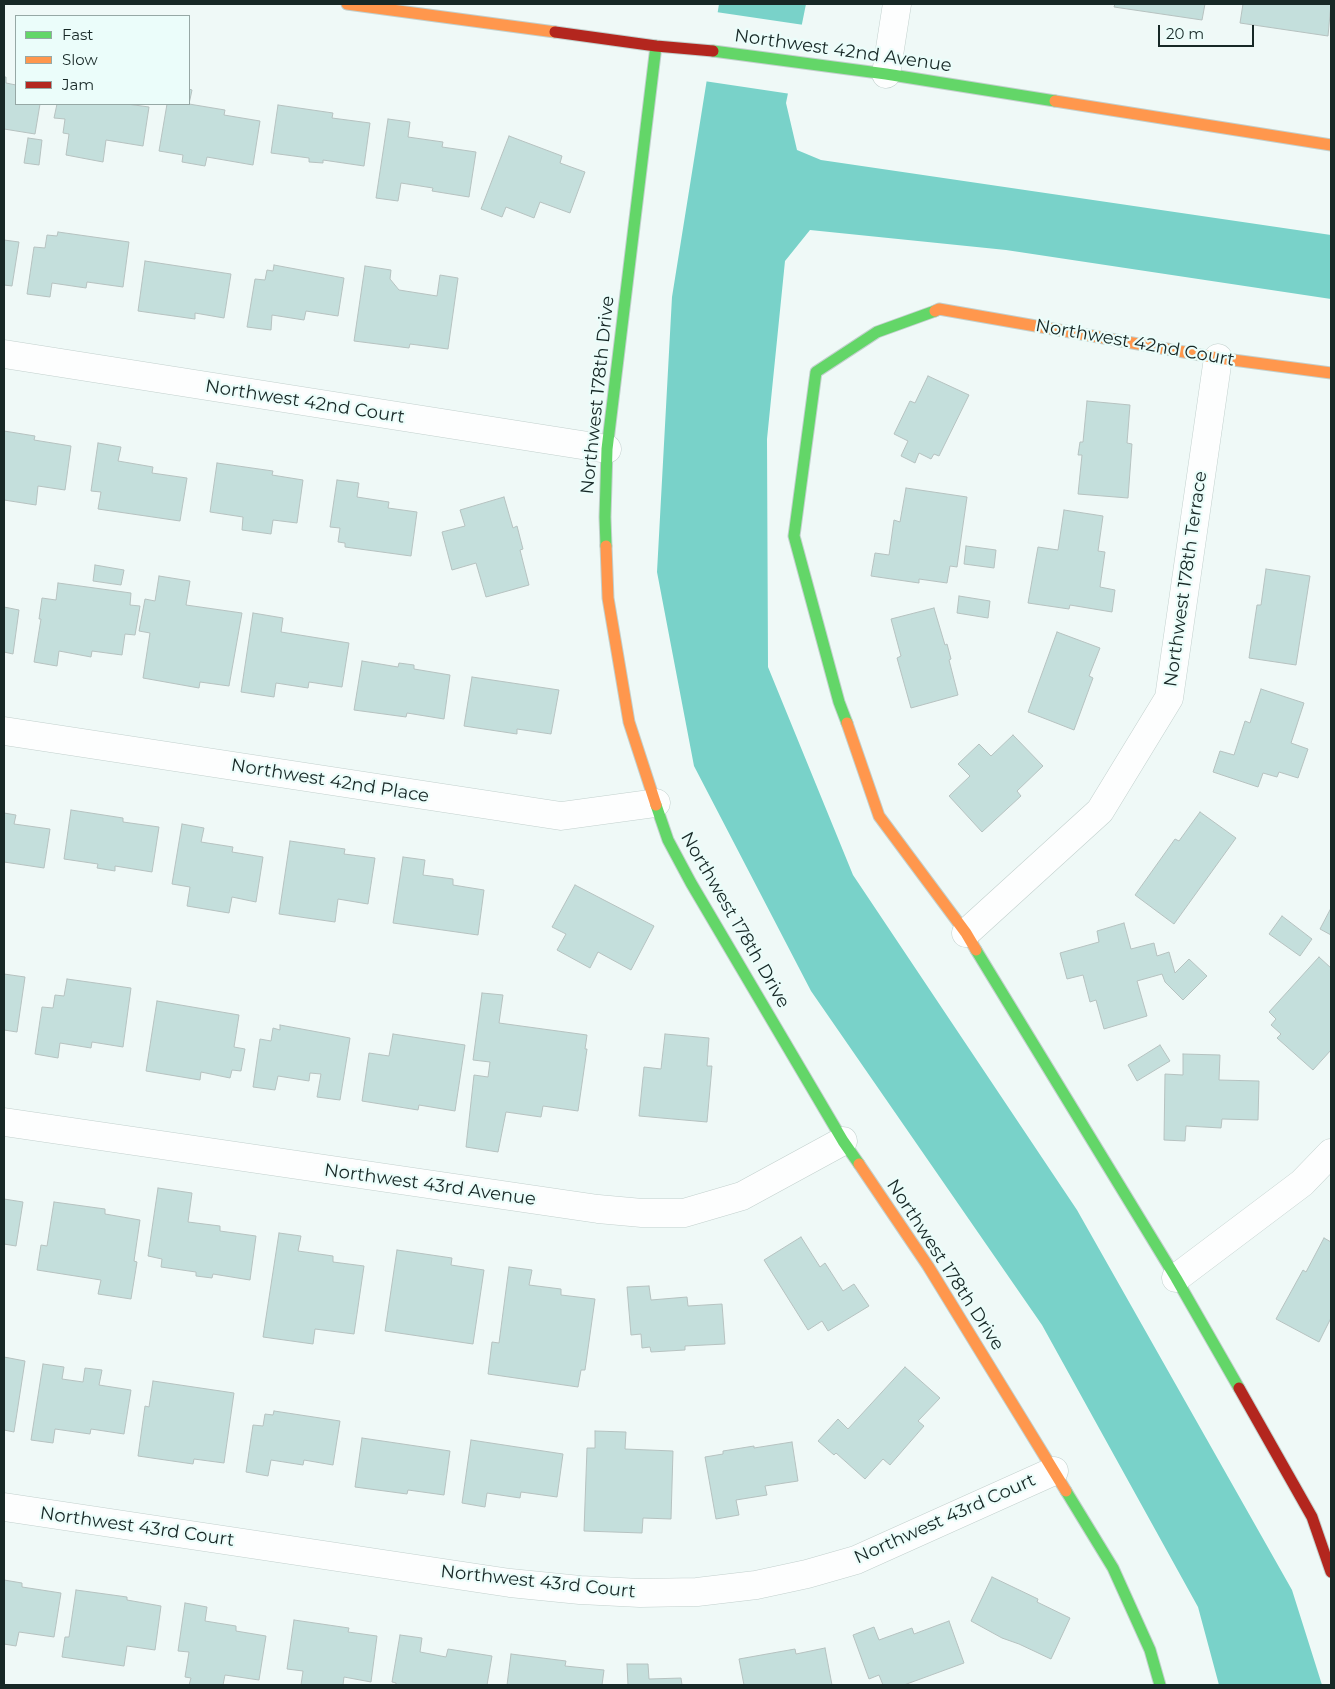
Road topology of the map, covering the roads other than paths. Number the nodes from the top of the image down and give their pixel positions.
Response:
1 (348, 4) edge
2 (897, 4) edge
3 (656, 46) junction
4 (886, 74) junction
5 (1331, 144) edge
6 (4, 354) edge
7 (1218, 358) junction
8 (1331, 373) edge
9 (607, 450) junction
10 (4, 731) edge
11 (656, 802) junction
12 (966, 933) junction
13 (4, 1122) edge
14 (843, 1141) junction
15 (1331, 1153) edge
16 (1176, 1278) junction
17 (1054, 1471) junction
18 (4, 1507) edge
19 (1331, 1572) edge
20 (1160, 1685) edge

1 - 3 street, Northwest 42nd Avenue
2 - 4 street
3 - 4 street, Northwest 42nd Avenue
3 - 9 street, Northwest 178th Drive
4 - 5 street, Northwest 42nd Avenue
6 - 9 street, Northwest 42nd Court
7 - 8 street, Northwest 42nd Court
7 - 12 street, Northwest 178th Terrace
7 - 12 street, Northwest 42nd Court
9 - 11 street, Northwest 178th Drive
10 - 11 street, Northwest 42nd Place
11 - 14 street, Northwest 178th Drive
12 - 16 street
13 - 14 street, Northwest 43rd Avenue
14 - 17 street, Northwest 178th Drive
15 - 16 street
16 - 19 street
17 - 18 street, Northwest 43rd Court
17 - 20 street, Northwest 178th Drive

